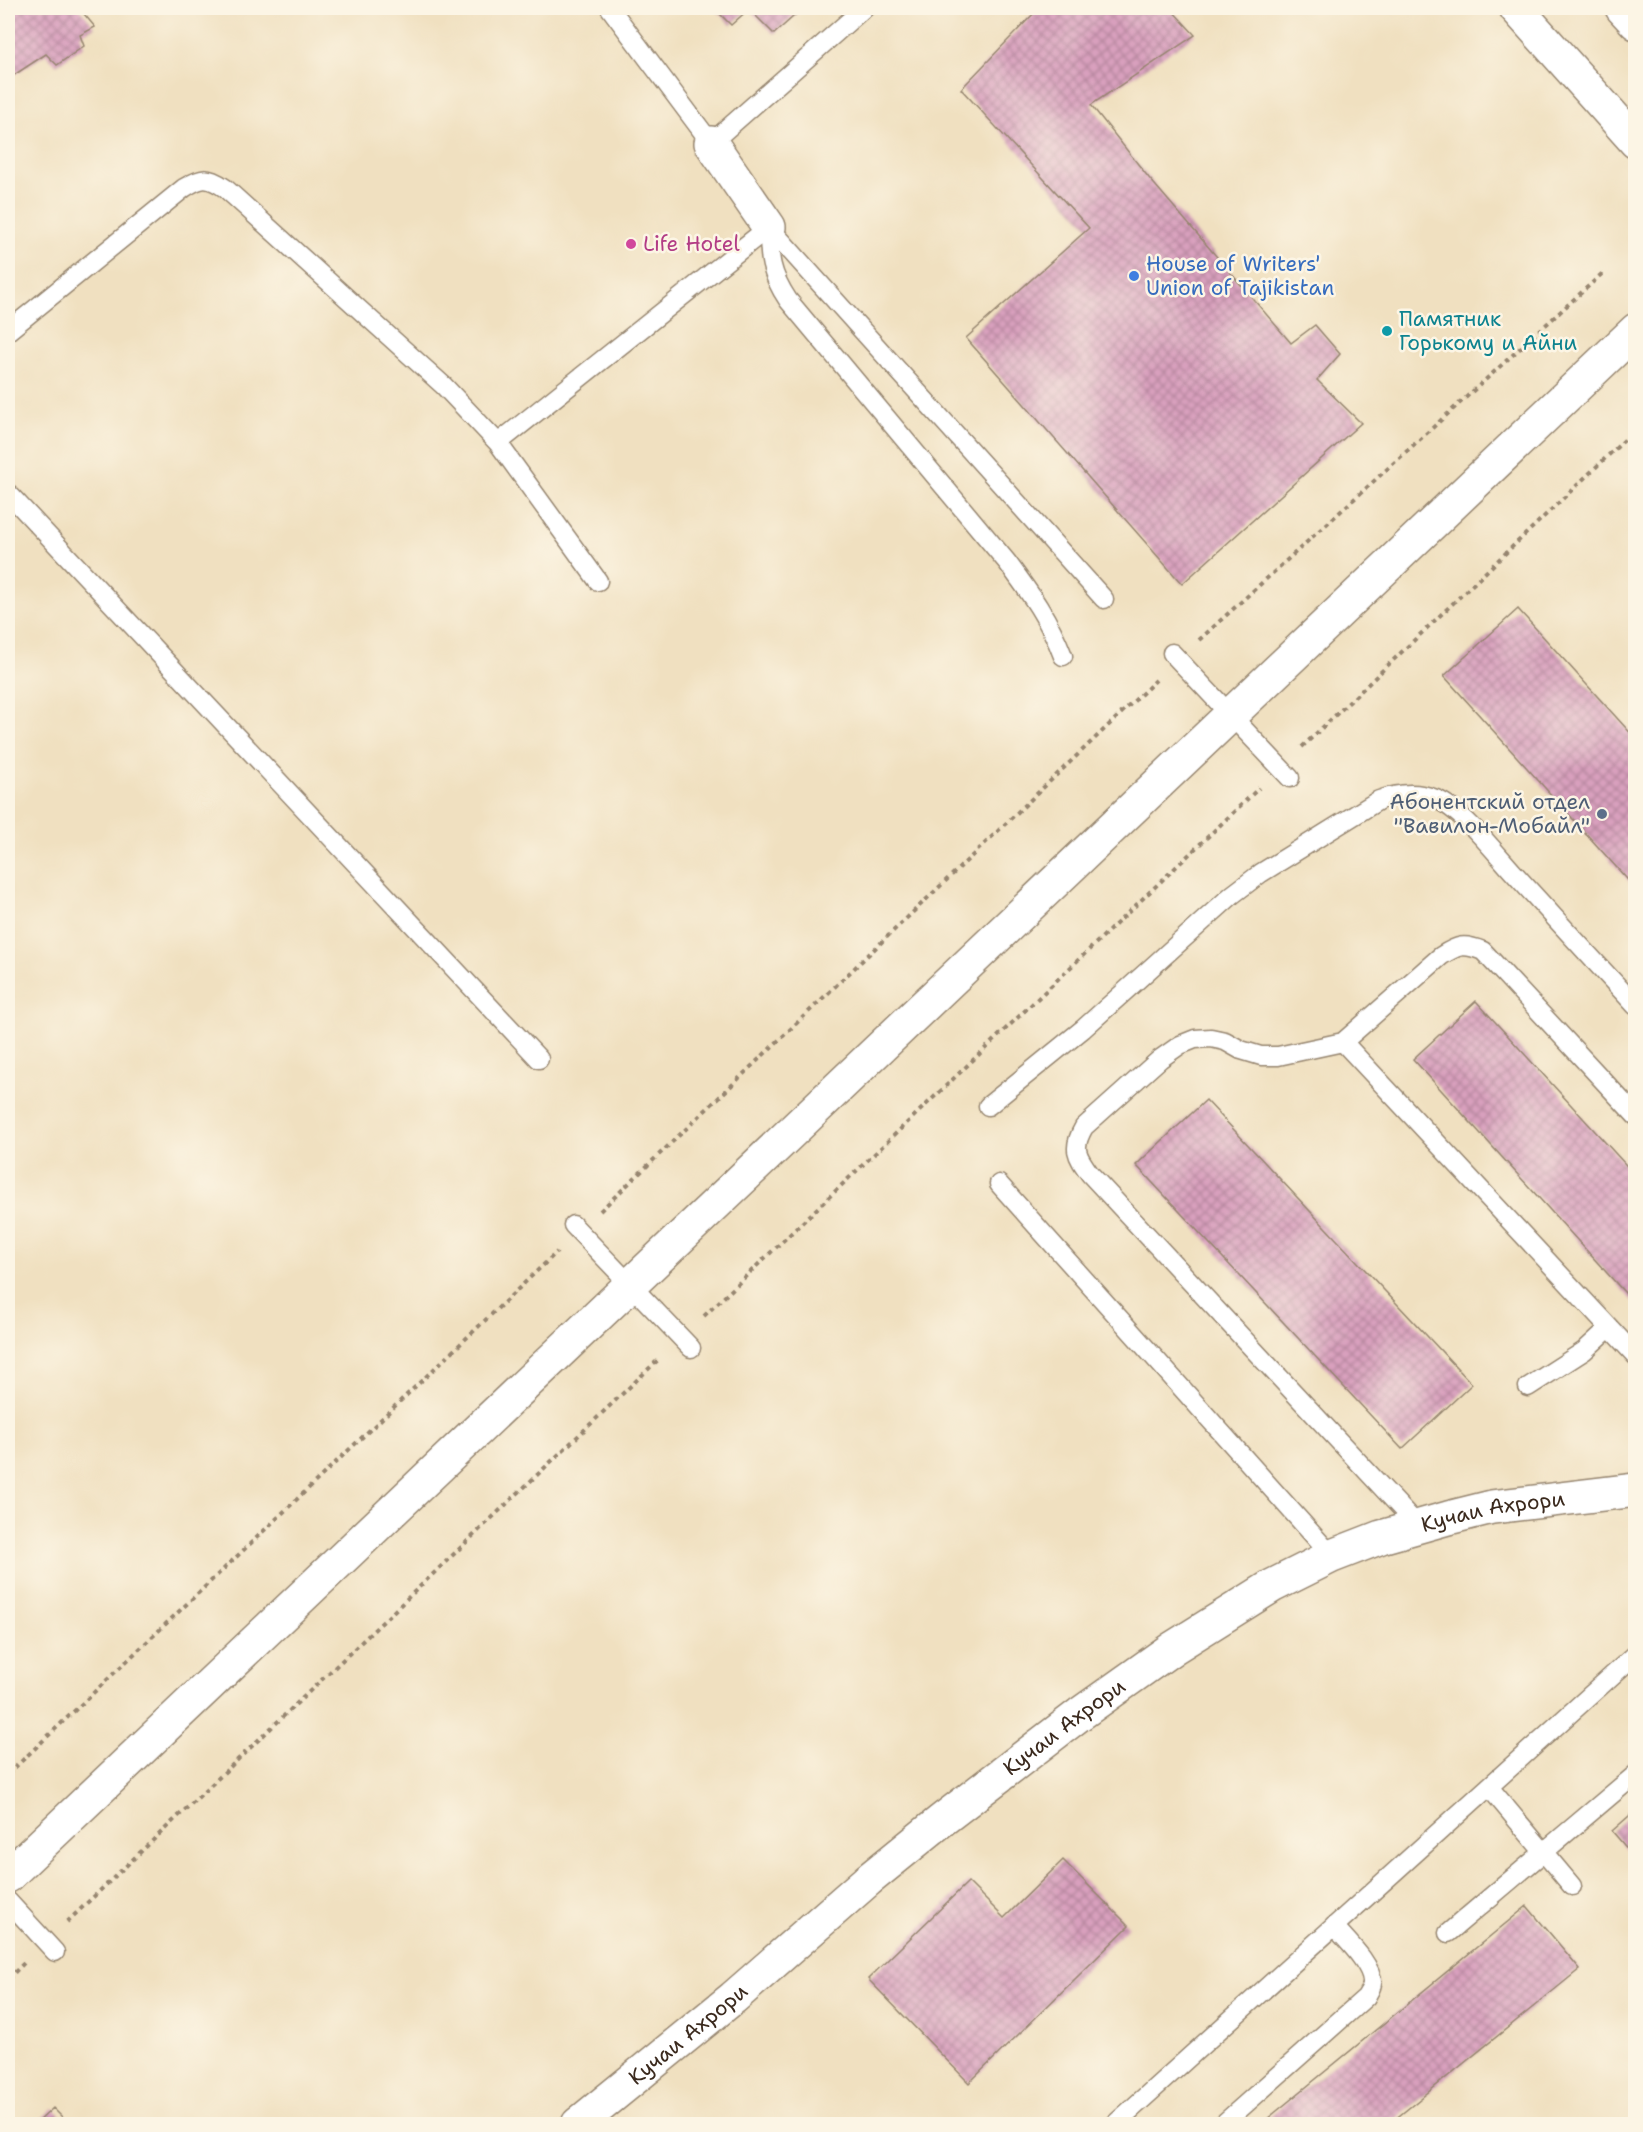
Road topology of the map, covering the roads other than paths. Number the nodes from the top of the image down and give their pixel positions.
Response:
1 (610, 8) edge
2 (864, 8) edge
3 (1516, 8) edge
4 (1622, 8) edge
5 (1635, 23) edge
6 (1635, 142) edge
7 (711, 143) junction
8 (769, 227) junction
9 (1635, 330) edge
10 (8, 331) edge
11 (498, 443) junction
12 (8, 495) edge
13 (598, 581) dead end
14 (1104, 599) dead end
15 (1063, 656) dead end
16 (1175, 656) road end
17 (1230, 715) junction
18 (1285, 773) road end
19 (1635, 1006) edge
20 (1343, 1042) junction
21 (539, 1059) dead end
22 (988, 1106) dead end
23 (1635, 1116) edge
24 (999, 1184) dead end
25 (576, 1228) road end
26 (630, 1285) junction
27 (1610, 1328) junction
28 (686, 1343) road end
29 (1635, 1356) edge
30 (1528, 1388) dead end
31 (1635, 1490) edge
32 (1418, 1526) junction
33 (1332, 1556) junction
34 (1635, 1654) edge
35 (1635, 1774) edge
36 (1489, 1787) junction
37 (1544, 1852) junction
38 (8, 1876) edge
39 (1572, 1886) dead end
40 (8, 1901) edge
41 (1334, 1926) junction
42 (1448, 1933) dead end
43 (51, 1947) road end
44 (578, 2124) edge
45 (1115, 2124) edge
46 (1223, 2124) edge

1 - 7 lane
2 - 7 lane
3 - 6 main road
4 - 5 main road
7 - 8 main road
8 - 11 lane
8 - 14 lane
8 - 15 lane
9 - 17 main road
10 - 11 lane
11 - 13 lane
12 - 21 lane
16 - 17 lane
17 - 18 lane
17 - 26 main road
19 - 22 lane
20 - 23 lane
20 - 27 lane
20 - 32 lane
24 - 33 lane
25 - 26 lane
26 - 28 lane
26 - 38 main road
27 - 29 lane
27 - 30 lane
31 - 32 main road, Кучаи Ахрори
32 - 33 main road, Кучаи Ахрори
33 - 44 main road, Кучаи Ахрори
34 - 36 lane
35 - 37 lane
36 - 37 lane
36 - 41 lane
37 - 39 lane
37 - 42 lane
40 - 43 lane
41 - 45 lane
41 - 46 lane

